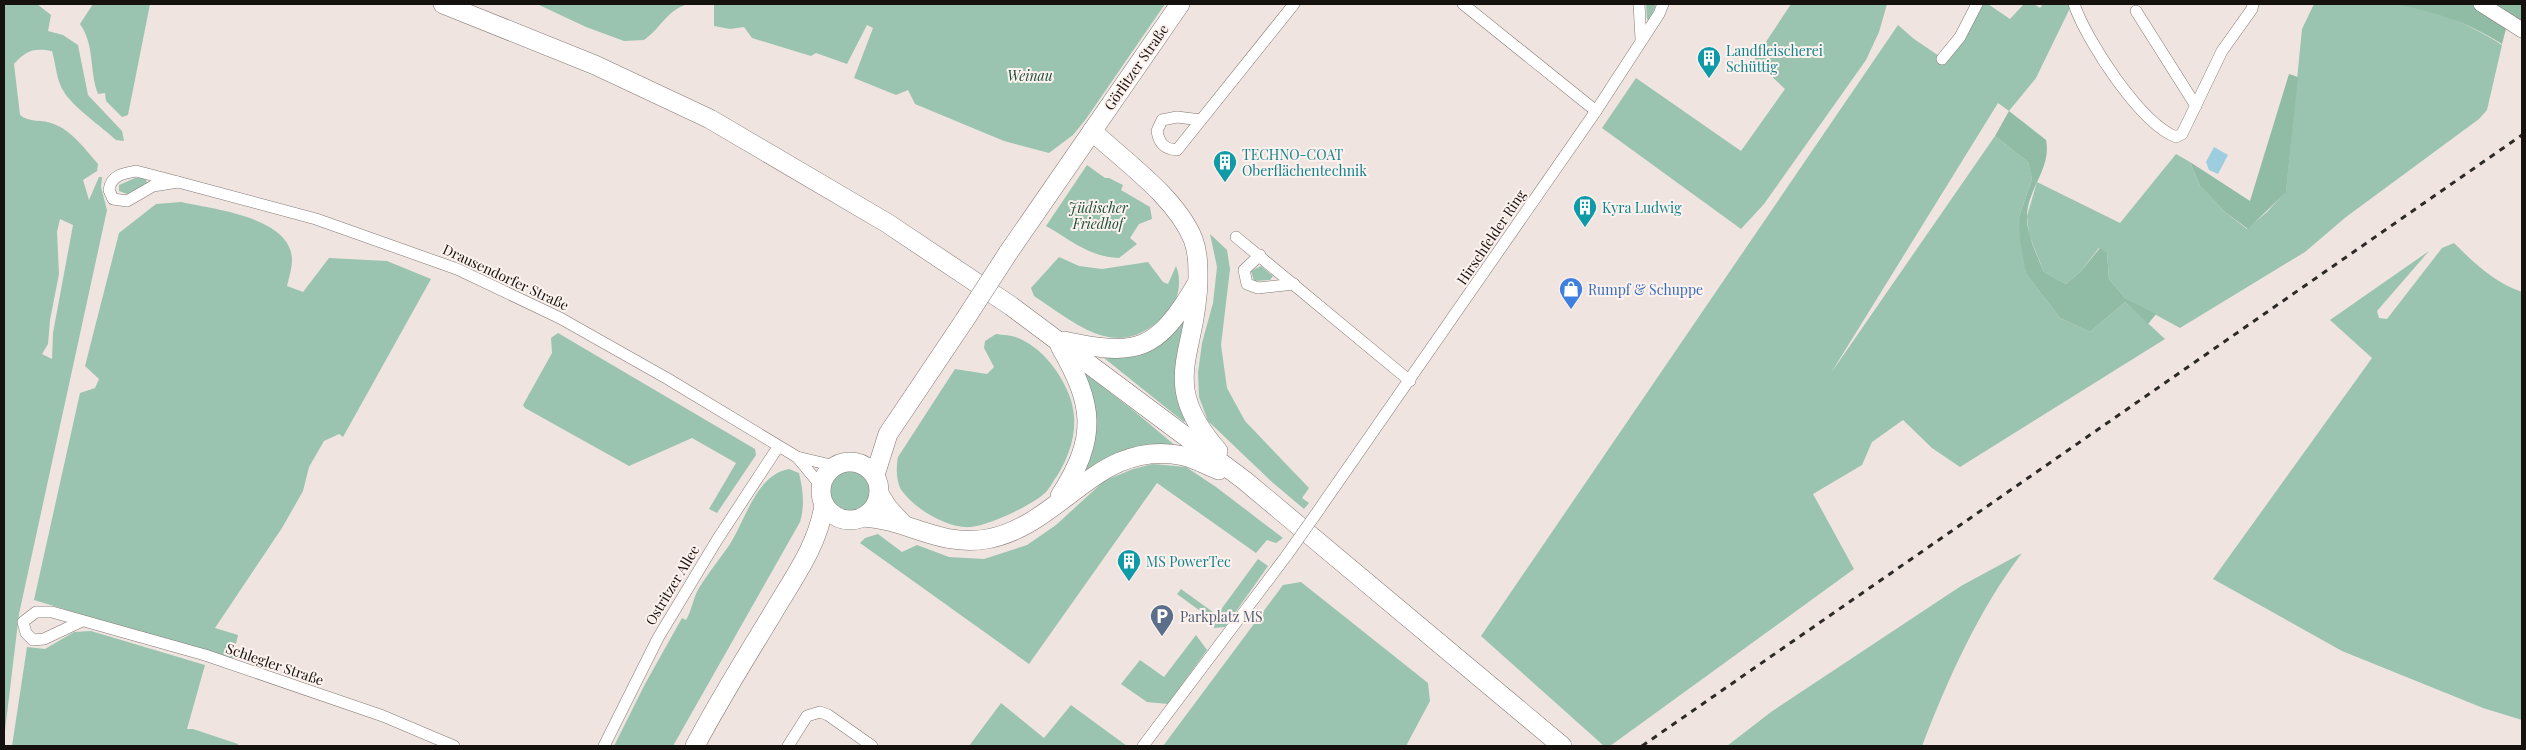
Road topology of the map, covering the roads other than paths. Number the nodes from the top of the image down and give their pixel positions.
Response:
1 (443, 4) edge
2 (1180, 4) edge
3 (1294, 4) edge
4 (1463, 4) edge
5 (1639, 4) edge
6 (1663, 4) edge
7 (1977, 4) edge
8 (2074, 4) edge
9 (2254, 4) edge
10 (2480, 4) edge
11 (2136, 11) dead end
12 (2522, 30) edge
13 (1641, 41) junction
14 (1942, 58) dead end
15 (2196, 106) junction
16 (1596, 110) junction
17 (1201, 120) dead end
18 (1092, 131) junction
19 (178, 182) junction
20 (1236, 236) dead end
21 (1260, 255) junction
22 (1198, 282) junction
23 (1294, 284) junction
24 (1056, 339) junction
25 (1410, 381) junction
26 (888, 434) junction
27 (778, 447) junction
28 (797, 457) junction
29 (856, 462) junction
30 (835, 466) junction
31 (875, 475) junction
32 (1244, 480) junction
33 (821, 486) junction
34 (879, 494) junction
35 (824, 505) junction
36 (1052, 509) junction
37 (864, 517) junction
38 (844, 520) junction
39 (904, 525) junction
40 (810, 552) junction
41 (82, 621) dead end
42 (454, 746) edge
43 (604, 746) edge
44 (695, 746) edge
45 (788, 746) edge
46 (872, 746) edge
47 (1143, 746) edge
48 (1562, 746) edge

1 - 24 main road
2 - 18 main road, Görlitzer Straße
3 - 17 street
4 - 16 street
5 - 13 street
6 - 13 street, Hirschfelder Ring
7 - 14 street
8 - 15 street
9 - 15 street
10 - 12 street
11 - 15 street
13 - 16 street, Hirschfelder Ring
16 - 25 street, Hirschfelder Ring
18 - 22 main road
18 - 26 main road, Görlitzer Straße, bridge
19 - 19 street, Drausendorfer Straße
19 - 27 street, Drausendorfer Straße
20 - 21 street
21 - 23 street
21 - 23 street
22 - 24 main road
22 - 32 main road
23 - 25 street
24 - 32 main road
24 - 36 main road
25 - 47 street, Hirschfelder Ring, bridge
26 - 29 main road
26 - 31 main road
27 - 28 street, Drausendorfer Straße
27 - 43 street, Ostritzer Allee
28 - 30 street, Drausendorfer Straße
28 - 33 street, Drausendorfer Straße
29 - 30 main road
29 - 31 main road
30 - 33 main road
31 - 34 main road
32 - 36 main road
32 - 48 main road
33 - 35 main road
34 - 37 main road
34 - 39 main road
35 - 38 main road
35 - 40 main road
36 - 39 main road
37 - 38 main road
37 - 39 main road
38 - 40 main road
40 - 44 main road
41 - 42 street, Schlegler Straße
45 - 46 street

